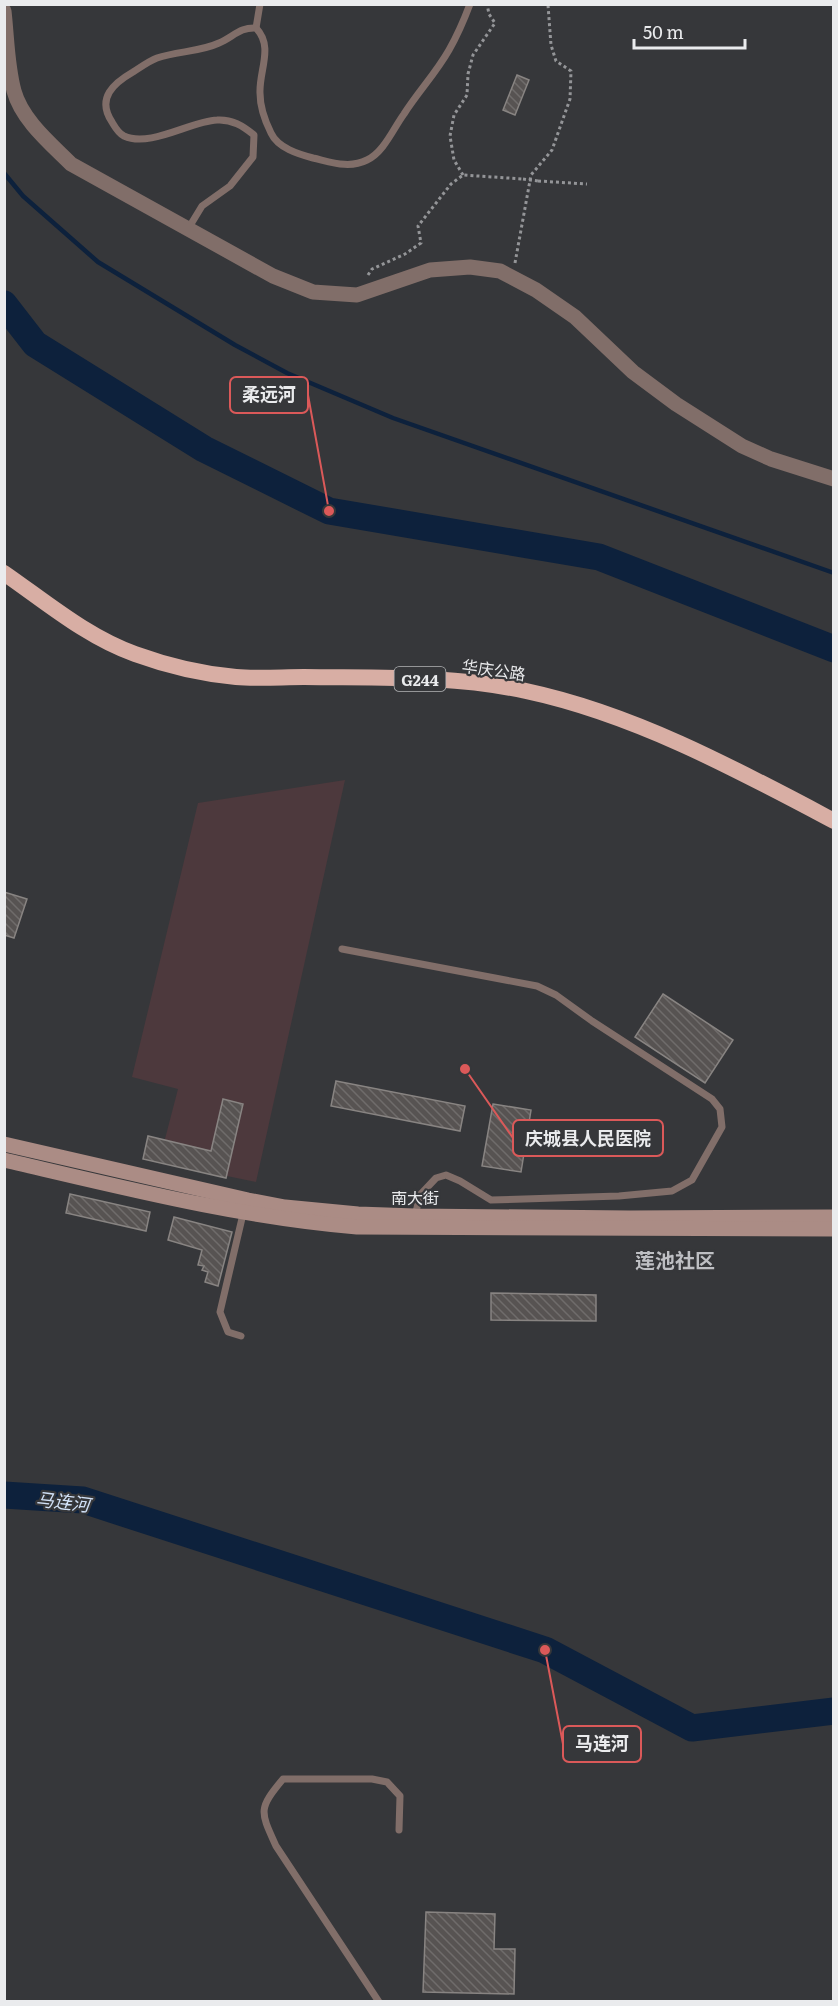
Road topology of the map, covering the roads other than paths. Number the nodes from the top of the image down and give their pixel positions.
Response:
1 (260, 4) edge
2 (470, 4) edge
3 (4, 11) edge
4 (256, 28) junction
5 (188, 229) junction
6 (771, 459) junction
7 (834, 472) edge
8 (834, 479) edge
9 (4, 565) edge
10 (4, 573) edge
11 (834, 813) edge
12 (834, 821) edge
13 (342, 950) dead end
14 (4, 1144) edge
15 (4, 1160) edge
16 (243, 1214) junction
17 (834, 1217) edge
18 (414, 1222) junction
19 (834, 1229) edge
20 (241, 1336) dead end
21 (399, 1830) dead end
22 (379, 2001) edge

1 - 4 lane
2 - 4 lane
3 - 5 street
4 - 5 lane
5 - 6 street
6 - 7 street
6 - 8 street
9 - 11 highway, 华庆公路 / G244
10 - 12 highway, 华庆公路 / G244
13 - 18 lane
14 - 18 main road, 南大街
15 - 16 main road, 南大街
16 - 18 main road, 南大街
16 - 20 lane
17 - 18 main road, 南大街
18 - 19 main road, 南大街
21 - 22 lane

